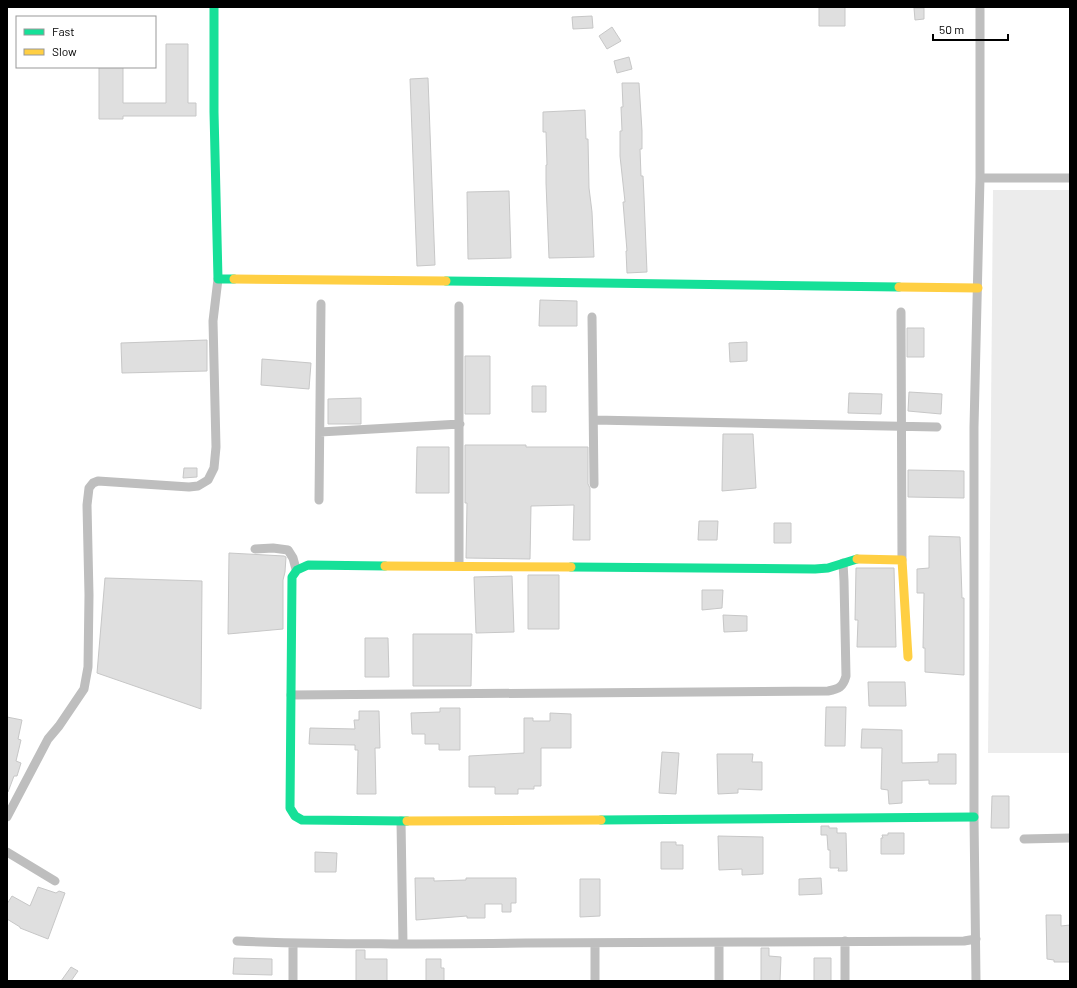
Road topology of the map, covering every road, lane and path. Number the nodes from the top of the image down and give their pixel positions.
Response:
1 (214, 7) edge
2 (980, 7) edge
3 (980, 178) junction
4 (1070, 178) edge
5 (218, 279) junction
6 (978, 288) junction
7 (321, 304) dead end
8 (459, 306) dead end
9 (901, 312) dead end
10 (592, 317) dead end
11 (594, 420) junction
12 (460, 424) junction
13 (902, 426) junction
14 (937, 427) dead end
15 (320, 432) junction
16 (594, 484) dead end
17 (320, 500) dead end
18 (255, 549) dead end
19 (902, 560) junction
20 (842, 563) junction
21 (459, 566) junction
22 (296, 569) junction
23 (908, 657) dead end
24 (291, 695) junction
25 (7, 817) edge
26 (974, 817) junction
27 (401, 821) junction
28 (1070, 838) edge
29 (1024, 839) dead end
30 (7, 852) edge
31 (54, 881) dead end
32 (976, 939) junction
33 (237, 941) dead end
34 (845, 941) junction
35 (595, 943) junction
36 (719, 943) junction
37 (293, 944) junction
38 (403, 944) junction
39 (293, 981) edge
40 (595, 981) edge
41 (719, 981) edge
42 (845, 981) edge
43 (976, 981) edge

1 - 5 street
2 - 3 street
3 - 4 street
3 - 6 street
5 - 6 street
5 - 25 street
6 - 26 street
7 - 15 street
8 - 12 street
9 - 13 street
10 - 11 street
11 - 13 street
11 - 16 street
12 - 15 street
12 - 21 street
13 - 14 street
13 - 19 street
15 - 17 street
18 - 22 street
19 - 20 street
19 - 23 street
20 - 21 street
20 - 24 street
21 - 22 street
22 - 24 street
24 - 27 street
26 - 27 street
26 - 32 street
27 - 38 street
28 - 29 street
30 - 31 street
32 - 34 street
32 - 43 street
33 - 37 street
34 - 36 street
34 - 42 street
35 - 36 street
35 - 38 street
35 - 40 street
36 - 41 street
37 - 38 street
37 - 39 street

